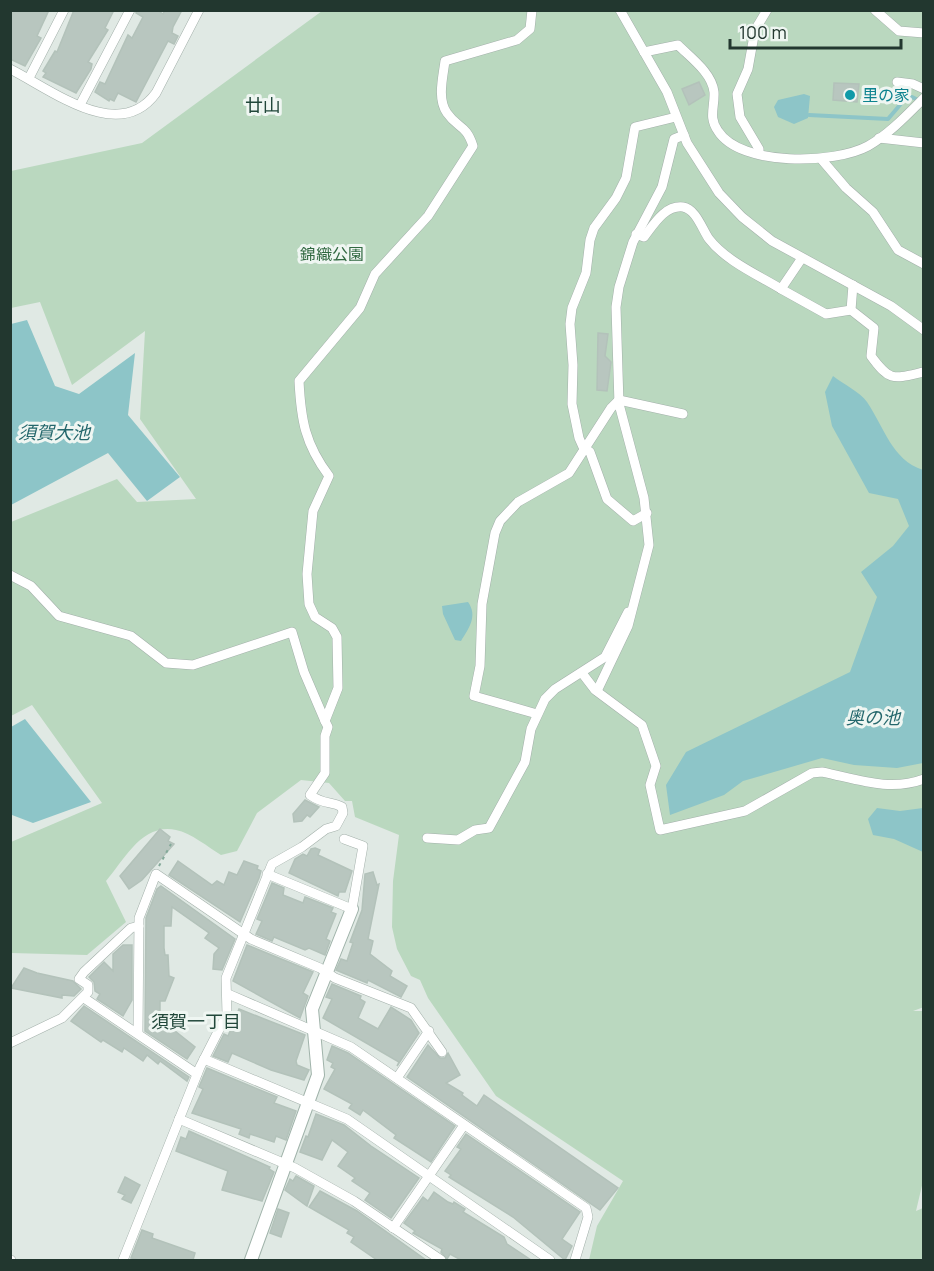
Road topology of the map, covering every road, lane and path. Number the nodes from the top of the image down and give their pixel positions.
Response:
1 (64, 10) edge
2 (130, 10) edge
3 (199, 10) edge
4 (532, 10) edge
5 (620, 10) edge
6 (767, 10) edge
7 (874, 10) edge
8 (924, 33) edge
9 (644, 52) junction
10 (10, 69) edge
11 (29, 78) junction
12 (897, 82) dead end
13 (924, 89) edge
14 (922, 100) edge
15 (80, 105) junction
16 (676, 117) junction
17 (684, 135) junction
18 (879, 138) junction
19 (924, 143) edge
20 (759, 154) junction
21 (822, 160) junction
22 (636, 234) junction
23 (802, 258) junction
24 (924, 264) edge
25 (853, 285) junction
26 (782, 289) junction
27 (851, 310) junction
28 (924, 330) edge
29 (924, 372) edge
30 (619, 400) junction
31 (683, 414) dead end
32 (586, 449) junction
33 (647, 513) junction
34 (10, 575) edge
35 (630, 609) junction
36 (582, 673) junction
37 (597, 691) junction
38 (537, 714) junction
39 (325, 721) junction
40 (924, 779) edge
41 (427, 838) dead end
42 (344, 839) dead end
43 (171, 844) dead end
44 (156, 874) junction
45 (267, 874) junction
46 (352, 909) junction
47 (139, 926) junction
48 (243, 933) junction
49 (327, 972) junction
50 (228, 994) junction
51 (84, 998) junction
52 (313, 1030) junction
53 (429, 1031) junction
54 (138, 1032) junction
55 (10, 1043) edge
56 (442, 1052) dead end
57 (204, 1059) junction
58 (197, 1074) junction
59 (396, 1078) junction
60 (307, 1104) junction
61 (179, 1119) junction
62 (464, 1125) junction
63 (286, 1163) junction
64 (429, 1176) junction
65 (393, 1228) junction
66 (123, 1260) edge
67 (251, 1260) edge
68 (441, 1260) edge
69 (550, 1260) edge
70 (575, 1260) edge

1 - 11 street
2 - 15 street
3 - 15 street
4 - 39 street
5 - 9 street
6 - 20 street
7 - 8 street
9 - 16 street
9 - 20 street
10 - 11 street
11 - 15 street
12 - 13 street
14 - 18 street
16 - 17 street
16 - 32 street
17 - 22 street
17 - 23 street
18 - 19 street
18 - 21 street
20 - 21 street
21 - 24 street
22 - 26 street
22 - 30 street
23 - 25 street
23 - 26 street
25 - 27 street
25 - 28 street
26 - 27 street
27 - 29 street
30 - 31 street
30 - 32 street
30 - 33 street
32 - 33 street
32 - 38 street
33 - 35 street
34 - 39 street
35 - 36 street
35 - 37 street
36 - 37 street
36 - 38 street
37 - 40 street
38 - 41 street
39 - 45 street
42 - 46 street
43 - 44 path
44 - 47 street
44 - 48 street
45 - 46 street
45 - 48 street
46 - 49 street
47 - 51 street
47 - 54 street
48 - 49 street
48 - 50 street
49 - 52 street
49 - 53 street
50 - 52 street
50 - 57 street
51 - 54 street
51 - 55 street
52 - 59 street
52 - 60 street
53 - 56 street
53 - 59 street
54 - 58 street
57 - 58 street
57 - 60 street
58 - 61 street
59 - 62 street
60 - 63 street
60 - 64 street
61 - 63 street
61 - 66 street
62 - 64 street
62 - 70 street
63 - 65 street
63 - 67 street
64 - 65 street
64 - 69 street
65 - 68 street

